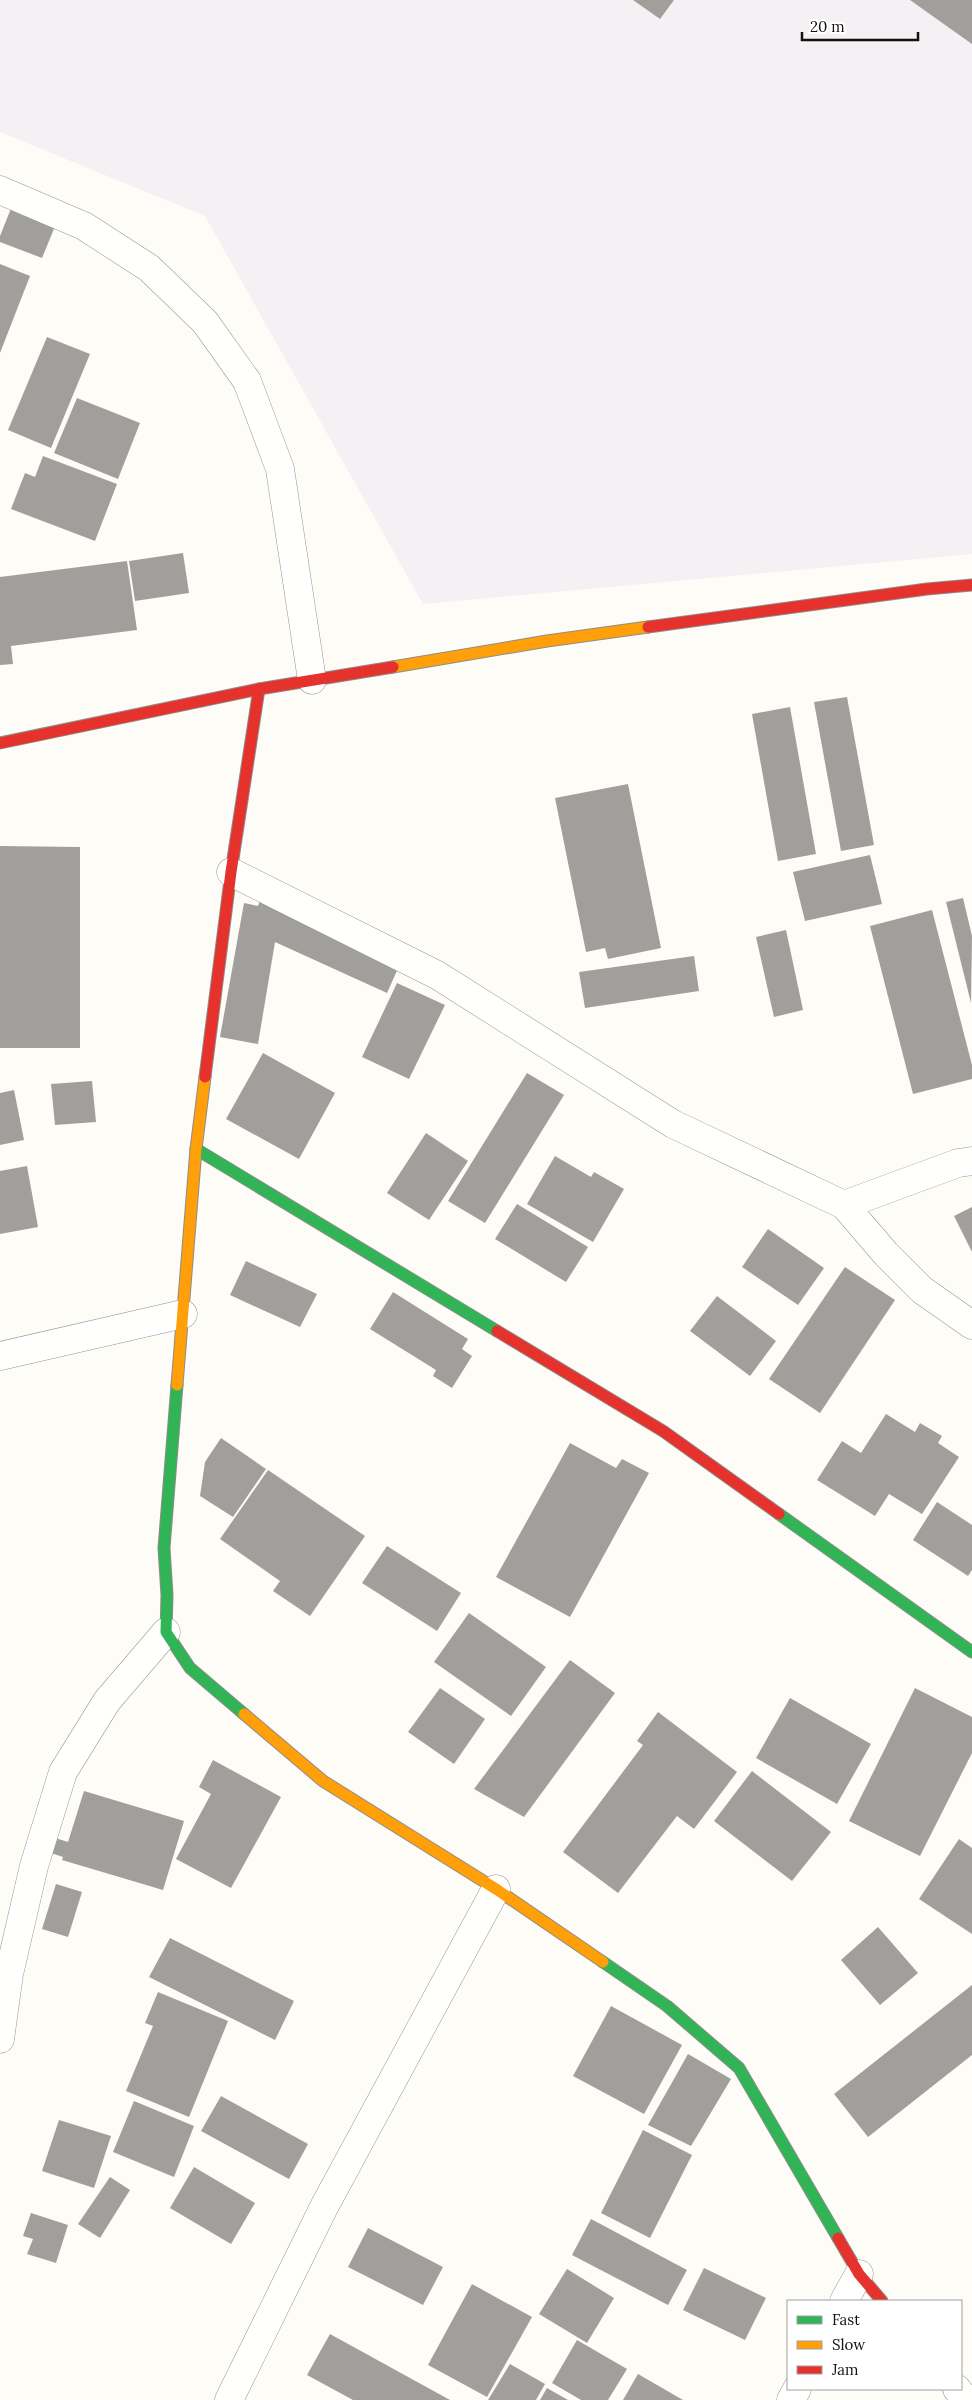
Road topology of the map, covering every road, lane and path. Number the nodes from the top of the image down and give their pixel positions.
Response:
1 (0, 190) edge
2 (972, 585) edge
3 (312, 680) junction
4 (259, 689) junction
5 (0, 743) edge
6 (231, 872) junction
7 (196, 1149) junction
8 (972, 1160) edge
9 (844, 1205) junction
10 (183, 1314) junction
11 (972, 1325) edge
12 (0, 1356) edge
13 (166, 1632) junction
14 (972, 1652) edge
15 (496, 1889) junction
16 (0, 2040) edge
17 (859, 2274) junction
18 (845, 2300) edge
19 (881, 2300) edge
20 (957, 2390) edge
21 (229, 2400) edge
22 (966, 2400) edge

1 - 3 street
2 - 3 street
3 - 4 street
4 - 5 street
4 - 6 street
6 - 7 street
6 - 9 street
7 - 10 street
7 - 14 street
8 - 9 street
9 - 11 street
10 - 12 street
10 - 13 street
13 - 15 street
13 - 16 street
15 - 17 street
15 - 21 street
17 - 18 street
17 - 19 street
20 - 22 street

